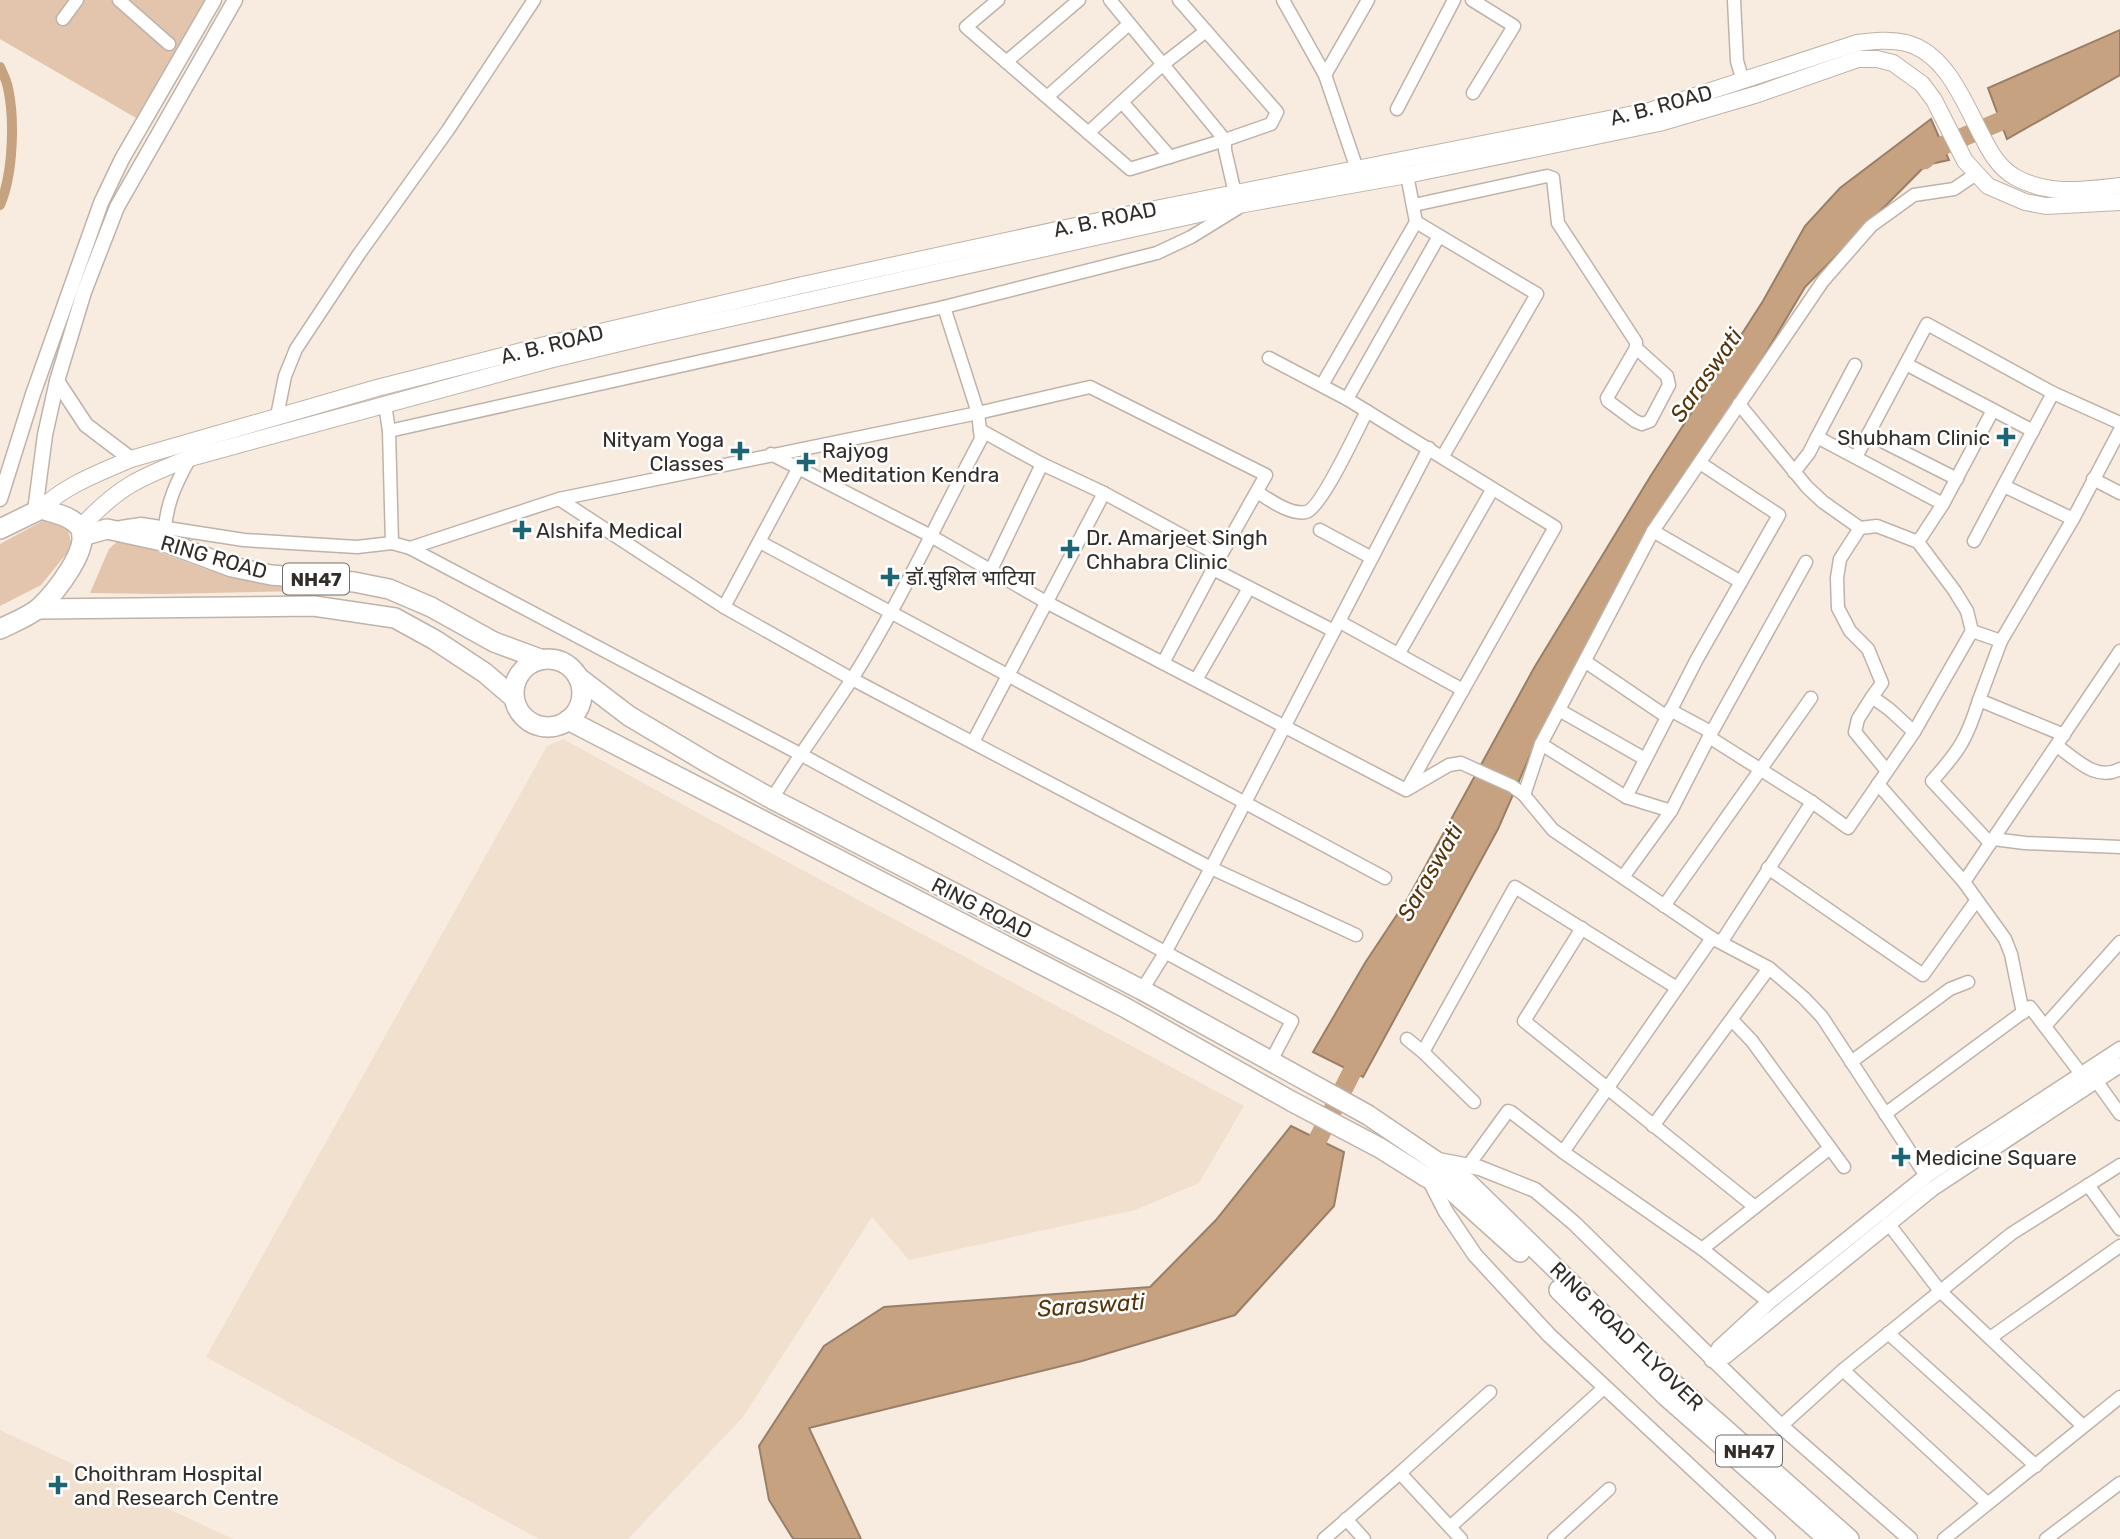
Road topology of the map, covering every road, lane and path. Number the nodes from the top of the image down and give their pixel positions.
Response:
1 (76, 0) edge
2 (119, 0) edge
3 (214, 0) edge
4 (235, 0) edge
5 (534, 0) edge
6 (998, 0) edge
7 (1079, 0) edge
8 (1110, 0) edge
9 (1179, 0) edge
10 (1368, 0) edge
11 (1454, 0) edge
12 (1472, 0) edge
13 (1734, 0) edge
14 (1285, 1) edge
15 (63, 19) dead end
16 (1129, 24) junction
17 (1206, 32) junction
18 (169, 44) dead end
19 (1006, 62) junction
20 (1162, 65) junction
21 (1325, 75) junction
22 (1743, 81) junction
23 (1473, 93) dead end
24 (1723, 96) junction
25 (1047, 97) junction
26 (1122, 102) junction
27 (1397, 109) dead end
28 (1088, 133) junction
29 (1225, 140) junction
30 (1170, 157) junction
31 (1357, 169) junction
32 (1976, 174) junction
33 (1407, 175) junction
34 (2120, 186) edge
35 (1239, 201) junction
36 (2120, 202) edge
37 (1414, 205) junction
38 (1416, 222) junction
39 (1439, 236) junction
40 (944, 307) junction
41 (1636, 348) junction
42 (1269, 358) dead end
43 (1906, 363) junction
44 (1855, 365) dead end
45 (57, 380) junction
46 (1322, 384) junction
47 (2053, 393) junction
48 (1347, 399) junction
49 (385, 404) junction
50 (1740, 404) junction
51 (1993, 410) junction
52 (1367, 411) junction
53 (978, 413) junction
54 (277, 416) junction
55 (2120, 423) edge
56 (981, 430) junction
57 (2120, 430) edge
58 (389, 431) junction
59 (2033, 431) junction
60 (1868, 434) junction
61 (1817, 437) junction
62 (1429, 448) junction
63 (771, 454) junction
64 (1443, 456) junction
65 (1856, 457) junction
66 (190, 458) junction
67 (131, 459) junction
68 (1700, 463) junction
69 (1042, 464) junction
70 (798, 469) junction
71 (1794, 472) junction
72 (1957, 479) junction
73 (2093, 479) junction
74 (2004, 485) junction
75 (1492, 490) junction
76 (1257, 492) junction
77 (1104, 493) junction
78 (2120, 493) edge
79 (0, 499) edge
80 (559, 499) junction
81 (1943, 504) junction
82 (38, 510) junction
83 (2073, 519) junction
84 (165, 528) junction
85 (1860, 528) junction
86 (0, 529) edge
87 (107, 529) junction
88 (1320, 530) dead end
89 (1653, 531) junction
90 (81, 532) junction
91 (929, 535) junction
92 (1974, 541) dead end
93 (760, 542) junction
94 (1918, 542) junction
95 (392, 543) junction
96 (410, 548) junction
97 (1220, 556) junction
98 (1372, 558) junction
99 (1806, 562) dead end
100 (1213, 569) junction
101 (991, 570) junction
102 (1741, 582) junction
103 (1249, 588) junction
104 (1046, 602) junction
105 (723, 607) junction
106 (38, 609) junction
107 (891, 612) junction
108 (1337, 627) junction
109 (0, 629) edge
110 (1972, 631) junction
111 (2001, 641) junction
112 (2120, 650) edge
113 (1399, 653) junction
114 (540, 659) junction
115 (1586, 662) junction
116 (1163, 663) junction
117 (1008, 675) junction
118 (578, 677) junction
119 (852, 678) junction
120 (1196, 680) junction
121 (1463, 690) junction
122 (1872, 697) junction
123 (514, 698) junction
124 (1811, 698) dead end
125 (1979, 700) junction
126 (1559, 710) junction
127 (1669, 713) junction
128 (568, 720) junction
129 (1284, 726) junction
130 (1914, 732) junction
131 (1710, 734) junction
132 (2060, 741) junction
133 (974, 742) junction
134 (1541, 744) junction
135 (800, 754) junction
136 (1645, 759) junction
137 (2120, 769) edge
138 (1760, 771) junction
139 (1887, 771) junction
140 (1878, 784) junction
141 (1406, 790) junction
142 (1524, 795) junction
143 (1626, 797) junction
144 (772, 799) junction
145 (1812, 802) junction
146 (1244, 803) junction
147 (1671, 811) junction
148 (1991, 841) junction
149 (2120, 847) edge
150 (1211, 868) junction
151 (1768, 868) junction
152 (1623, 877) junction
153 (1385, 878) dead end
154 (1964, 882) junction
155 (1976, 901) junction
156 (1664, 906) junction
157 (1582, 928) junction
158 (1356, 935) dead end
159 (1717, 939) junction
160 (2120, 942) edge
161 (1166, 953) junction
162 (1769, 968) junction
163 (1968, 982) dead end
164 (1678, 988) junction
165 (1142, 990) junction
166 (2023, 1013) junction
167 (1732, 1020) junction
168 (2045, 1026) junction
169 (1407, 1039) dead end
170 (2120, 1049) edge
171 (1423, 1052) junction
172 (1271, 1062) junction
173 (1852, 1062) junction
174 (2120, 1065) edge
175 (2089, 1075) junction
176 (1608, 1089) junction
177 (1474, 1102) dead end
178 (1885, 1114) junction
179 (2120, 1114) edge
180 (1653, 1126) junction
181 (1391, 1130) joint
182 (1830, 1148) junction
183 (1563, 1152) junction
184 (1437, 1160) junction
185 (2120, 1164) edge
186 (1468, 1166) junction
187 (1844, 1167) dead end
188 (1926, 1176) junction
189 (1426, 1177) junction
190 (2088, 1185) junction
191 (1755, 1207) junction
192 (1888, 1223) junction
193 (2120, 1229) edge
194 (2120, 1246) edge
195 (1702, 1249) junction
196 (1940, 1291) junction
197 (1769, 1302) junction
198 (1888, 1333) junction
199 (1990, 1338) junction
200 (1712, 1360) junction
201 (1843, 1370) junction
202 (1605, 1387) junction
203 (1671, 1391) junction
204 (1490, 1392) dead end
205 (2120, 1397) edge
206 (1781, 1426) junction
207 (2083, 1426) junction
208 (2036, 1466) junction
209 (1400, 1473) junction
210 (2120, 1483) edge
211 (1609, 1489) dead end
212 (1987, 1503) junction
213 (1346, 1519) junction
214 (1450, 1527) junction
215 (1822, 1528) edge
216 (1324, 1539) edge
217 (1364, 1539) edge
218 (1461, 1539) edge
219 (1554, 1539) edge
220 (1768, 1539) edge
221 (1849, 1539) edge
222 (1910, 1539) edge
223 (1944, 1539) edge
224 (2046, 1539) edge

1 - 15 street
2 - 18 street
3 - 79 street
4 - 45 street
5 - 54 street
6 - 19 street
7 - 19 street
8 - 16 street
9 - 17 street
10 - 21 street
11 - 27 street
12 - 23 street
13 - 22 street
14 - 21 street
16 - 20 street
16 - 25 street
17 - 20 street
17 - 29 street
19 - 25 street
20 - 26 street
20 - 29 street
21 - 31 street
22 - 24 main road, A. B. ROAD
22 - 34 main road, A. B. ROAD
24 - 31 main road, A. B. ROAD
24 - 32 main road, A. B. ROAD
24 - 33 main road, A. B. ROAD
25 - 28 street
26 - 28 street
26 - 30 street
28 - 30 street
29 - 30 street
29 - 35 street
31 - 35 main road, A. B. ROAD
32 - 36 main road, A. B. ROAD
32 - 50 street
33 - 35 main road, A. B. ROAD
33 - 37 street
35 - 40 street
35 - 49 main road, A. B. ROAD
35 - 54 main road, A. B. ROAD
37 - 38 street
37 - 41 street
38 - 39 street
38 - 46 street
39 - 48 street
39 - 64 street
40 - 53 street
40 - 58 street
41 - 41 street
42 - 46 street
43 - 47 street
43 - 51 street
43 - 60 street
44 - 61 street
45 - 67 street
45 - 82 street
46 - 48 street
47 - 55 street
47 - 59 street
48 - 52 street
49 - 58 street
49 - 66 main road, A. B. ROAD
50 - 68 street
50 - 71 street
51 - 59 street
51 - 72 street
52 - 62 street
52 - 76 street
53 - 56 street
53 - 63 street
53 - 76 street
54 - 67 main road, A. B. ROAD
56 - 69 street
56 - 91 street
57 - 73 street
58 - 95 street
59 - 74 street
60 - 65 street
60 - 72 street
61 - 65 street
61 - 71 street
62 - 64 street
62 - 98 street
63 - 70 street
63 - 80 street
64 - 75 street
65 - 81 street
66 - 84 street
66 - 90 main road, A. B. ROAD
67 - 82 main road, A. B. ROAD
68 - 89 street
68 - 102 street
69 - 77 street
69 - 101 street
70 - 91 street
70 - 93 street
71 - 85 street
72 - 81 street
73 - 78 street
73 - 83 street
74 - 83 street
74 - 92 street
75 - 113 street
75 - 121 street
76 - 97 street
77 - 97 street
77 - 104 street
80 - 96 street
80 - 105 street
81 - 94 street
82 - 86 highway
82 - 90 highway
83 - 111 street
84 - 87 street
84 - 95 street
85 - 94 street
85 - 122 street
87 - 90 highway, RING ROAD / NH47
87 - 114 highway, RING ROAD / NH47
88 - 98 street
89 - 102 street
89 - 115 street
90 - 106 highway
91 - 101 street
91 - 107 street
93 - 105 street
93 - 107 street
94 - 110 street
95 - 96 street
96 - 135 street
97 - 100 street
98 - 108 street
99 - 131 street
100 - 103 street
100 - 116 street
101 - 104 street
102 - 127 street
103 - 108 street
103 - 120 street
104 - 116 street
104 - 117 street
105 - 119 street
106 - 109 highway
106 - 123 highway
107 - 117 street
107 - 119 street
108 - 113 street
108 - 129 street
110 - 111 street
110 - 130 street
111 - 125 street
112 - 132 street
113 - 121 street
114 - 118 highway, NH47
114 - 123 highway
115 - 126 street
115 - 127 street
116 - 120 street
117 - 133 street
117 - 146 street
118 - 128 highway
118 - 144 highway, RING ROAD
119 - 133 street
119 - 135 street
120 - 129 street
121 - 141 street
122 - 130 street
122 - 139 street
123 - 128 highway
124 - 138 street
125 - 132 street
125 - 148 street
126 - 134 street
126 - 136 street
127 - 131 street
127 - 136 street
128 - 189 highway, RING ROAD FLYOVER
129 - 141 street
129 - 146 street
130 - 139 street
131 - 138 street
131 - 147 street
132 - 137 street
132 - 148 street
133 - 150 street
134 - 142 street
134 - 143 street
135 - 144 street
135 - 161 street
136 - 143 street
138 - 145 street
138 - 156 street
139 - 140 street
140 - 145 street
140 - 154 street
141 - 142 street
142 - 152 street
143 - 147 street
144 - 165 highway, RING ROAD
145 - 151 street
146 - 150 street
146 - 153 street
147 - 152 street
148 - 149 street
148 - 154 street
150 - 158 street
150 - 161 street
151 - 155 street
151 - 159 street
152 - 156 street
154 - 155 street
155 - 166 street
156 - 159 street
157 - 164 street
157 - 171 street
157 - 176 street
159 - 162 street
159 - 164 street
160 - 168 street
161 - 165 street
161 - 172 street
162 - 167 street
162 - 173 street
163 - 173 street
164 - 176 street
165 - 172 highway, RING ROAD
166 - 168 street
166 - 178 street
167 - 180 street
167 - 182 street
168 - 175 street
169 - 171 street
170 - 175 street
171 - 177 street
172 - 181 highway, RING ROAD
173 - 178 street
174 - 175 street
175 - 179 street
175 - 188 street
175 - 192 street
176 - 180 street
176 - 183 street
178 - 188 street
180 - 191 street
181 - 184 highway, RING ROAD FLYOVER
182 - 187 street
182 - 191 street
183 - 186 street
183 - 195 street
184 - 186 street
184 - 189 street
184 - 203 highway, RING ROAD FLYOVER
185 - 190 street
186 - 200 street
188 - 197 street
189 - 202 street
189 - 203 highway, RING ROAD FLYOVER
190 - 193 street
190 - 196 street
191 - 195 street
192 - 196 street
192 - 200 street
194 - 199 street
195 - 197 street
196 - 198 street
196 - 199 street
197 - 200 street
198 - 201 street
198 - 208 street
199 - 207 street
200 - 206 street
201 - 206 street
201 - 212 street
202 - 214 street
202 - 220 street
203 - 215 highway, RING ROAD FLYOVER / NH47
204 - 209 street
205 - 207 street
206 - 222 street
207 - 208 street
208 - 212 street
209 - 213 street
209 - 214 street
210 - 224 street
211 - 219 street
212 - 223 street
213 - 216 street
213 - 217 street
214 - 218 street
215 - 221 highway, RING ROAD FLYOVER

